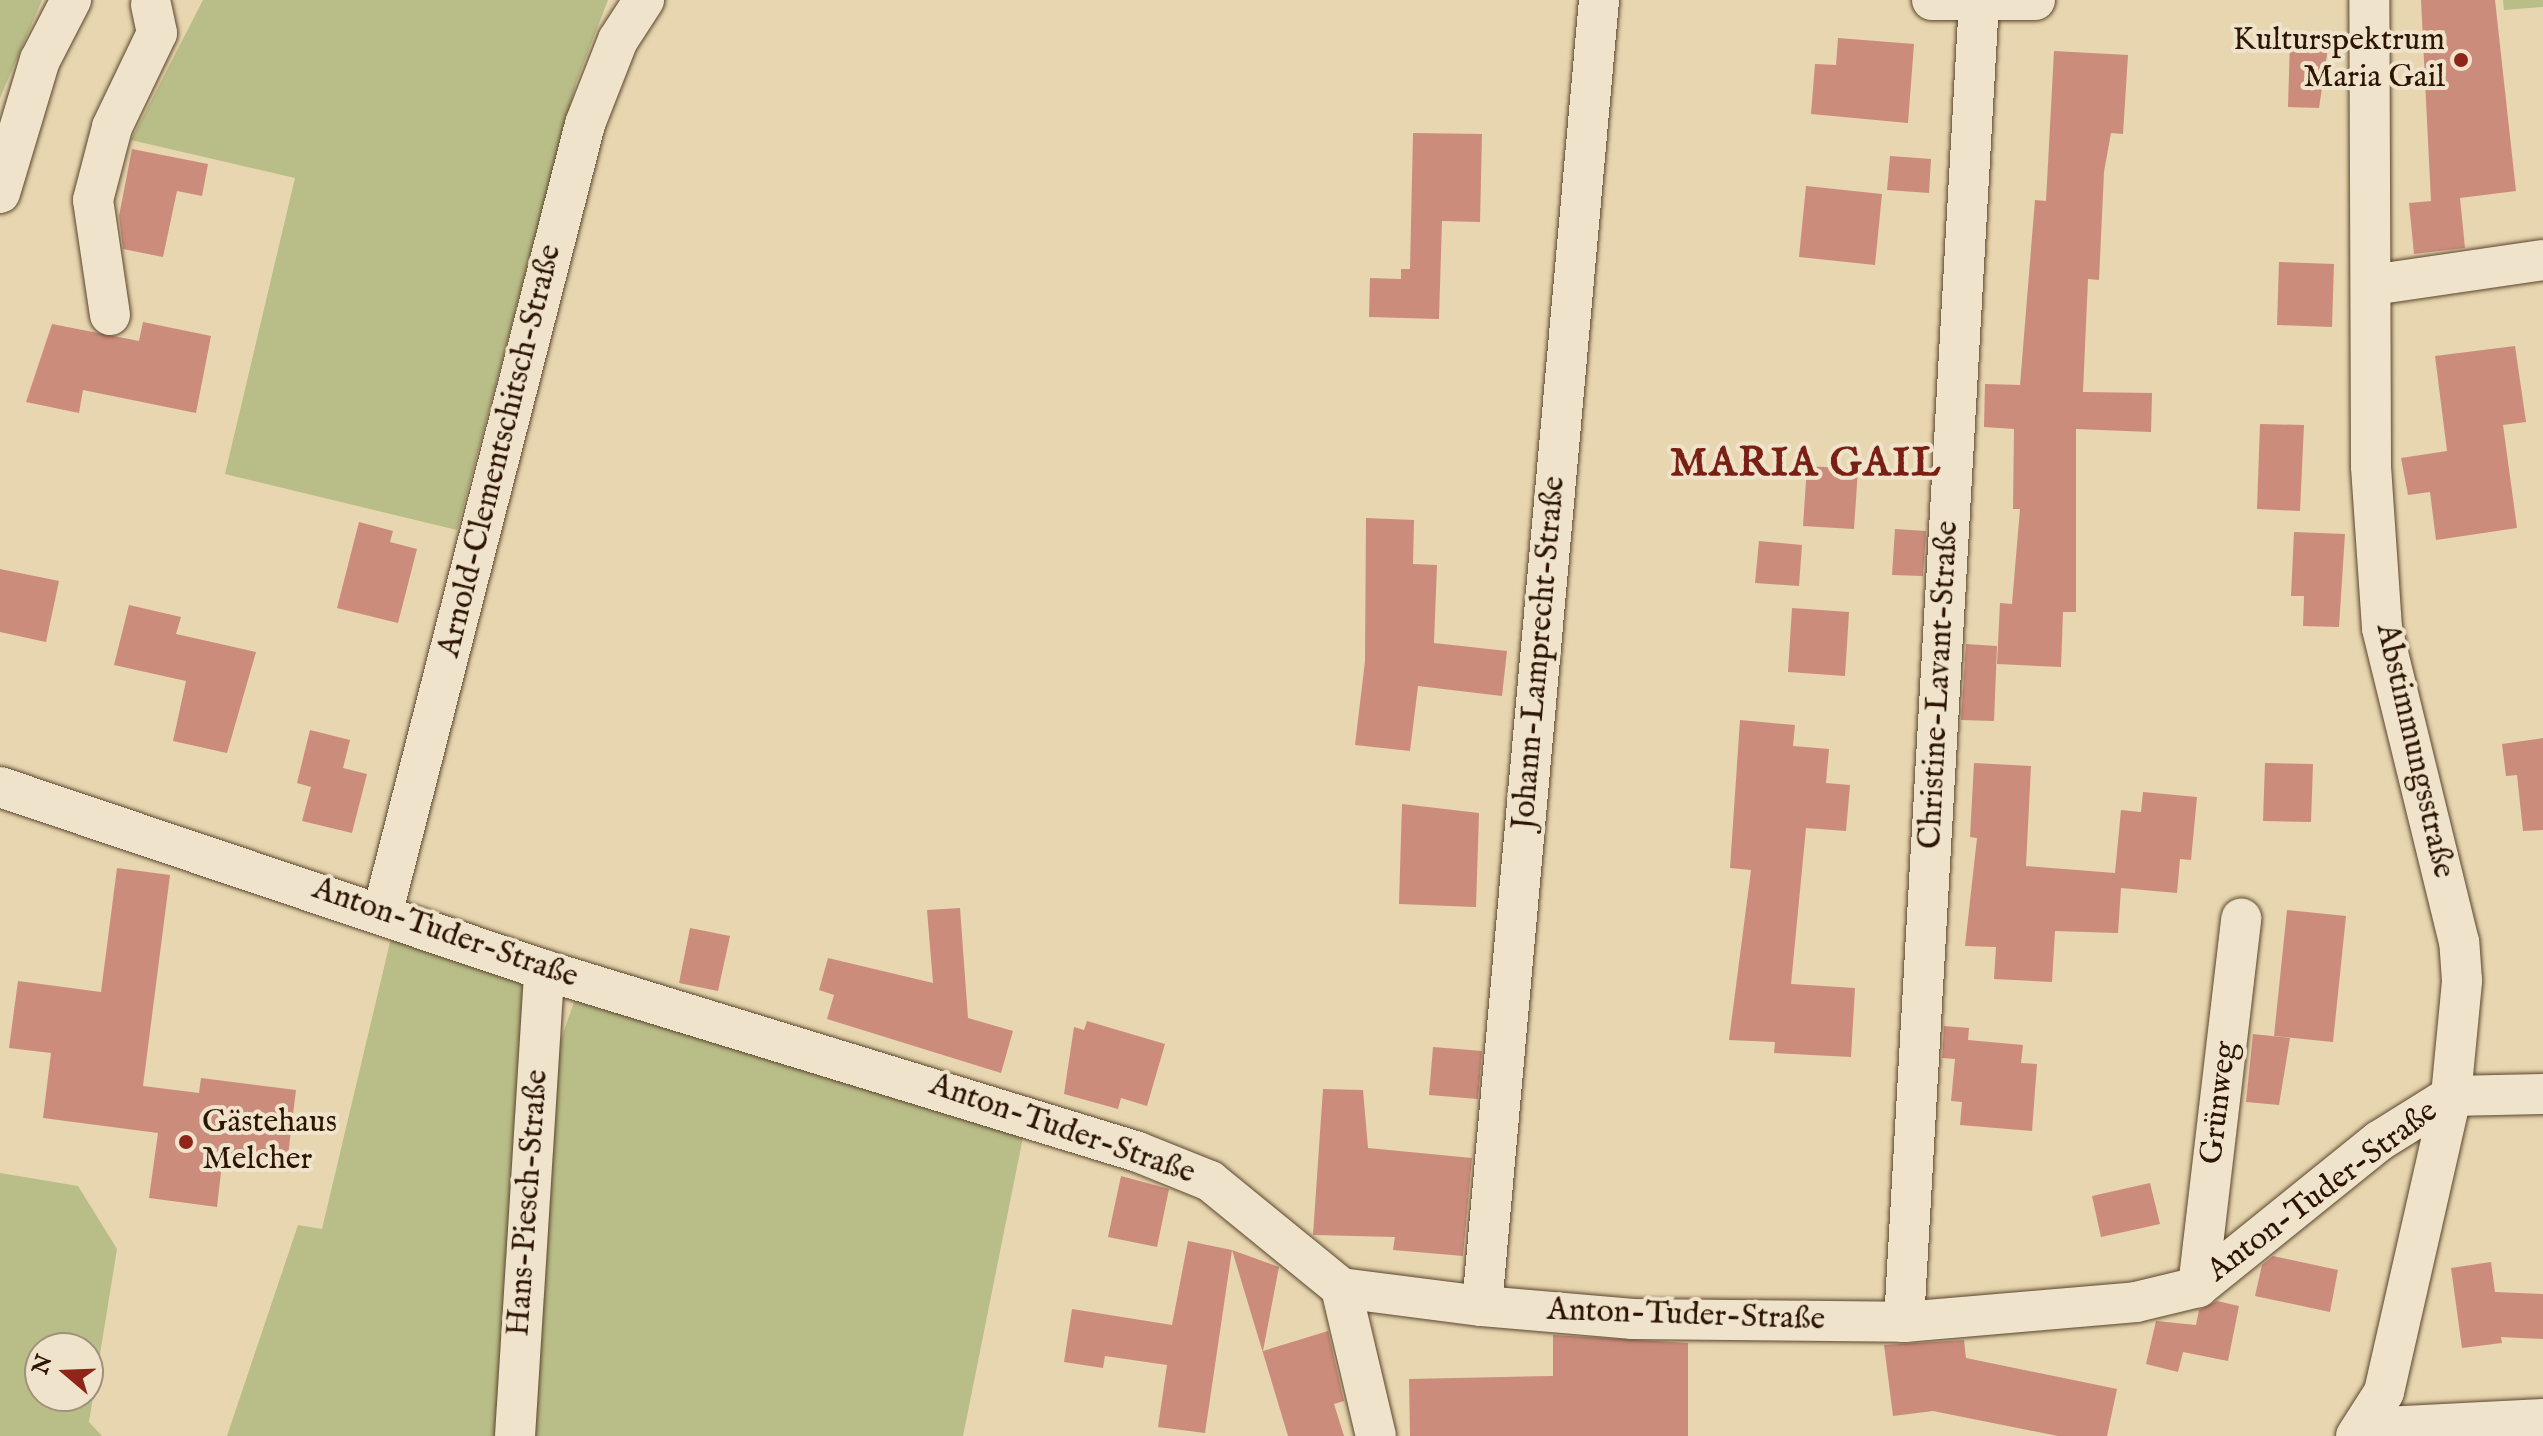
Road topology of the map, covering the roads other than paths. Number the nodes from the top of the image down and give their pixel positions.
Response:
1 (71, 0) edge
2 (644, 0) edge
3 (1599, 0) edge
4 (1932, 0) edge
5 (2035, 0) edge
6 (2369, 0) edge
7 (1979, 1) edge
8 (149, 2) edge
9 (0, 193) edge
10 (2543, 260) edge
11 (2372, 285) junction
12 (110, 315) dead end
13 (0, 787) edge
14 (383, 911) junction
15 (2241, 919) dead end
16 (544, 970) junction
17 (2543, 1094) edge
18 (2451, 1096) junction
19 (2198, 1287) junction
20 (1341, 1288) junction
21 (1482, 1306) junction
22 (1904, 1322) junction
23 (2543, 1419) edge
24 (2360, 1432) edge
25 (515, 1436) edge
26 (1376, 1436) edge

1 - 9 street
2 - 14 street, Arnold-Clementschitsch-Straße
3 - 21 street, Johann-Lamprecht-Straße
4 - 7 street
5 - 7 street
6 - 11 street, Abstimmungsstraße
7 - 22 street, Christine-Lavant-Straße
8 - 12 street
10 - 11 street
11 - 18 street, Abstimmungsstraße
13 - 14 street, Anton-Tuder-Straße
14 - 16 street, Anton-Tuder-Straße
15 - 19 street, Grünweg
16 - 20 street, Anton-Tuder-Straße
16 - 25 street, Hans-Piesch-Straße
17 - 18 street, Anton-Tuder-Straße
18 - 19 street, Anton-Tuder-Straße
18 - 24 street, Abstimmungsstraße
19 - 22 street, Anton-Tuder-Straße
20 - 21 street, Anton-Tuder-Straße
20 - 26 street
21 - 22 street, Anton-Tuder-Straße
23 - 24 street

